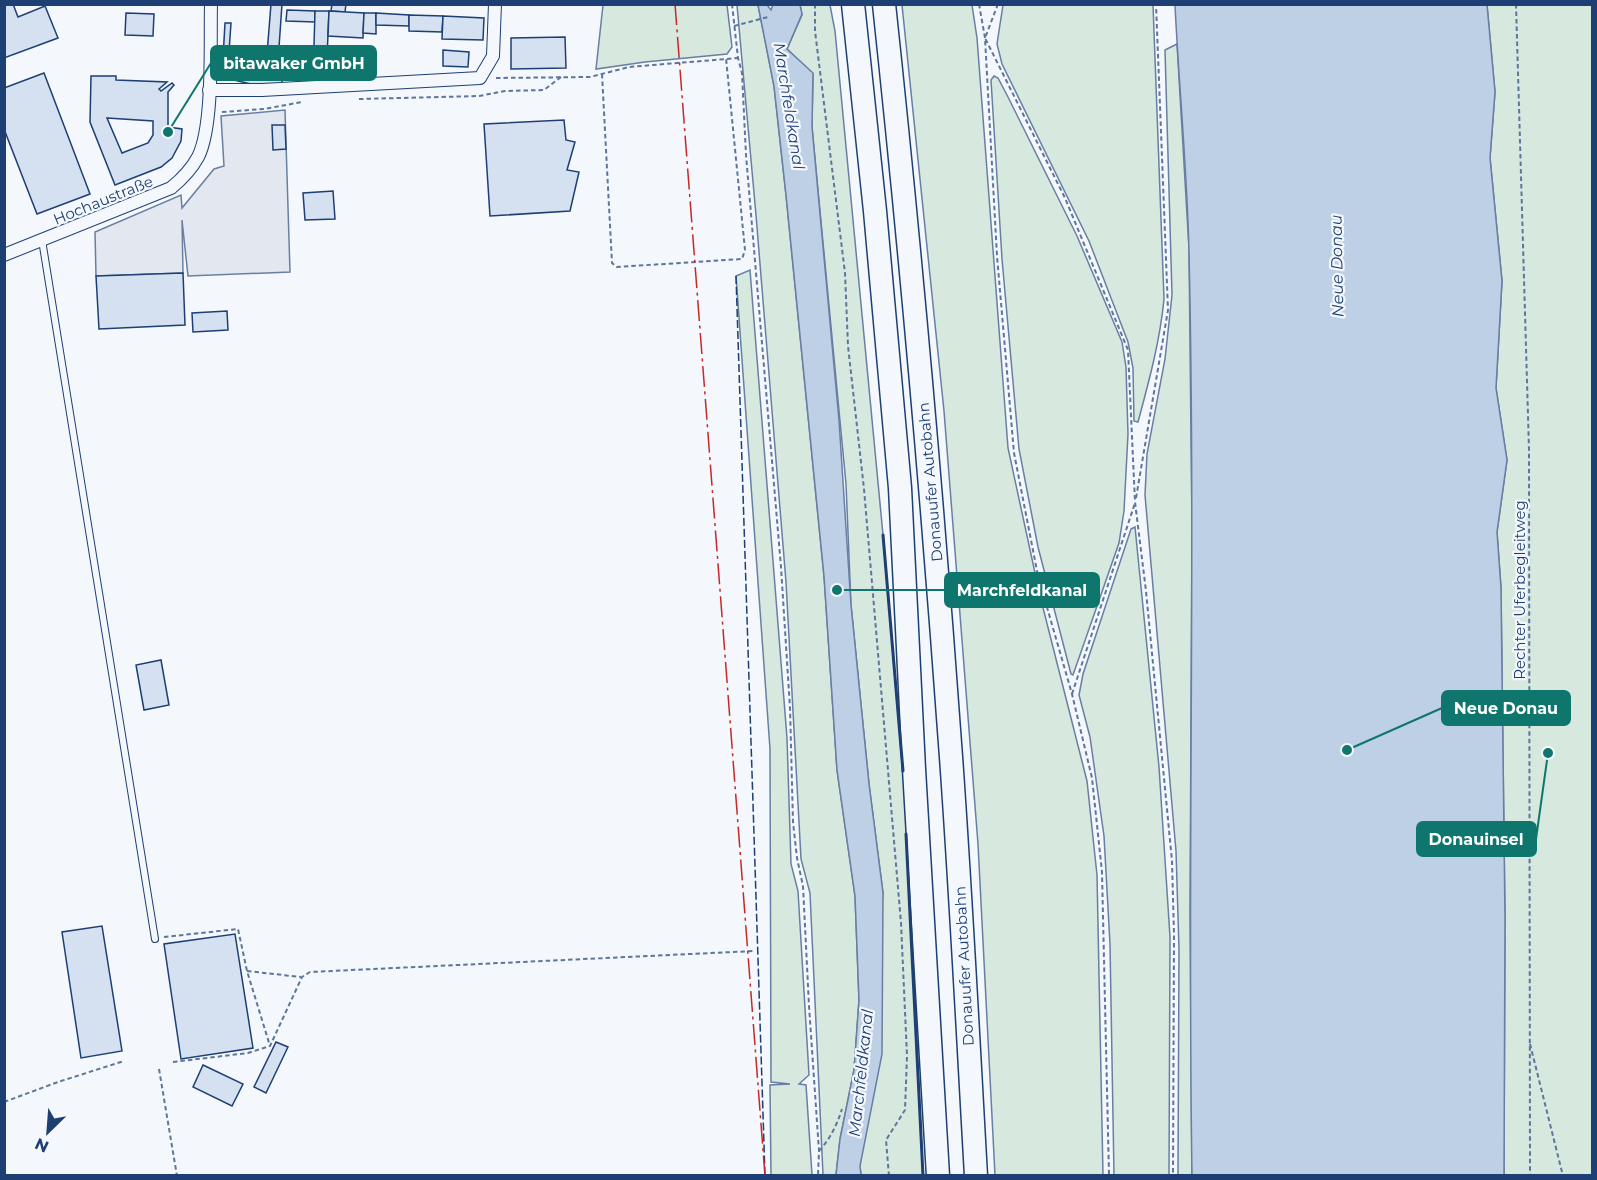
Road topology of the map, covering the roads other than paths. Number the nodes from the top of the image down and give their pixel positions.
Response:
1 (211, 4) edge
2 (495, 4) edge
3 (853, 4) edge
4 (884, 4) edge
5 (209, 90) junction
6 (42, 240) junction
7 (4, 255) edge
8 (155, 939) road end
9 (938, 1176) edge
10 (976, 1176) edge

1 - 5 street
2 - 5 street
3 - 9 highway, Donauufer Autobahn
4 - 10 highway, Donauufer Autobahn
5 - 6 street, Hochaustraße
6 - 7 street, Hochaustraße
6 - 8 lane

